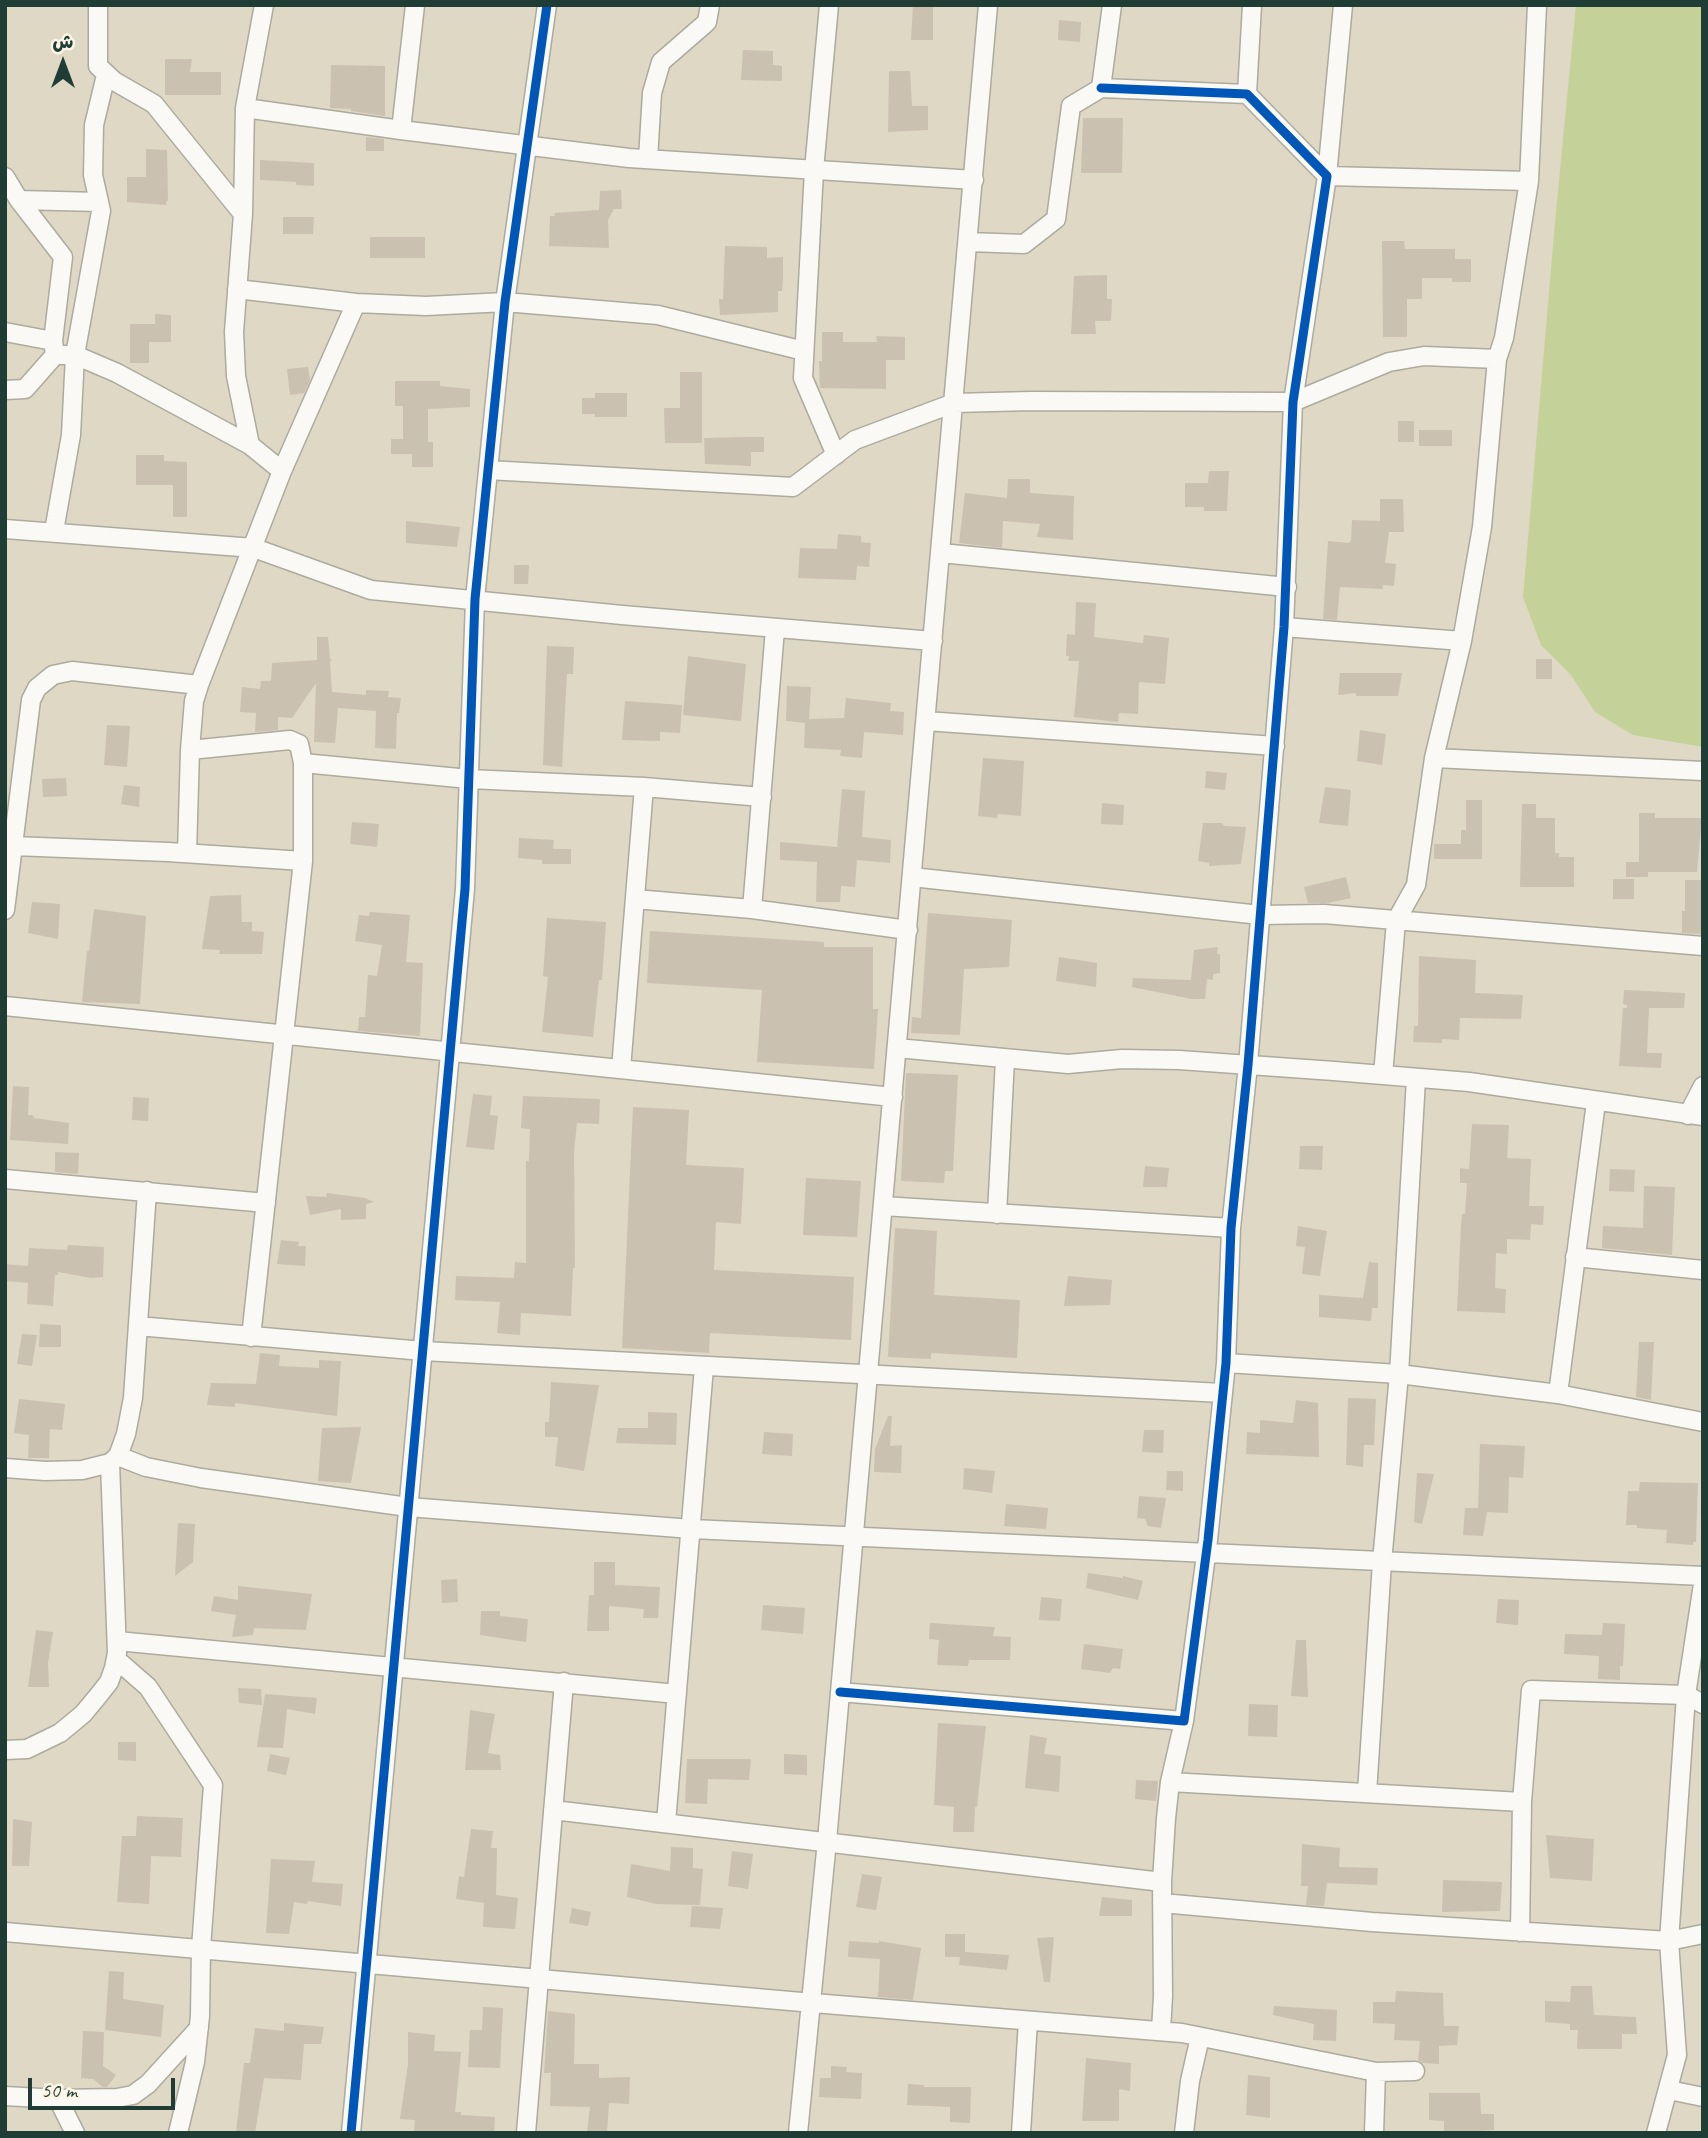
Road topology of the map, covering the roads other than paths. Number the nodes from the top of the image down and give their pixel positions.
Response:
1 (98, 5) edge
2 (264, 5) edge
3 (415, 5) edge
4 (547, 5) edge
5 (710, 5) edge
6 (829, 5) edge
7 (988, 5) edge
8 (1112, 5) edge
9 (1252, 5) edge
10 (1343, 5) edge
11 (1537, 5) edge
12 (106, 75) junction
13 (1101, 88) junction
14 (1247, 94) junction
15 (245, 107) junction
16 (401, 130) junction
17 (526, 145) junction
18 (648, 159) junction
19 (814, 170) junction
20 (1327, 176) junction
21 (5, 177) edge
22 (974, 180) junction
23 (1529, 181) junction
24 (19, 200) junction
25 (99, 202) junction
26 (243, 214) junction
27 (969, 242) junction
28 (63, 257) junction
29 (92, 262) junction
30 (237, 289) junction
31 (505, 302) junction
32 (356, 303) junction
33 (5, 332) edge
34 (54, 348) junction
35 (804, 351) junction
36 (75, 355) junction
37 (1497, 359) junction
38 (5, 390) edge
39 (1293, 402) junction
40 (954, 403) junction
41 (250, 445) junction
42 (836, 455) junction
43 (488, 470) junction
44 (282, 471) junction
45 (5, 529) edge
46 (54, 531) junction
47 (254, 548) junction
48 (941, 553) junction
49 (1287, 587) junction
50 (475, 599) junction
51 (1284, 627) junction
52 (775, 629) junction
53 (933, 640) junction
54 (1462, 641) junction
55 (199, 685) junction
56 (926, 721) junction
57 (1275, 746) junction
58 (190, 750) junction
59 (1434, 758) junction
60 (303, 763) junction
61 (1703, 771) edge
62 (470, 779) junction
63 (644, 787) junction
64 (762, 797) junction
65 (13, 846) junction
66 (187, 853) junction
67 (303, 861) junction
68 (912, 877) junction
69 (635, 899) junction
70 (752, 909) junction
71 (5, 910) edge
72 (1260, 915) junction
73 (1396, 921) junction
74 (908, 930) junction
75 (1703, 946) edge
76 (5, 1006) edge
77 (284, 1034) junction
78 (897, 1048) junction
79 (450, 1051) junction
80 (1005, 1059) junction
81 (1248, 1065) junction
82 (621, 1069) junction
83 (1383, 1075) junction
84 (1416, 1079) junction
85 (1703, 1086) edge
86 (893, 1097) junction
87 (1596, 1102) junction
88 (1695, 1116) edge
89 (5, 1179) edge
90 (147, 1191) junction
91 (266, 1203) junction
92 (883, 1206) junction
93 (997, 1214) junction
94 (1231, 1228) junction
95 (1575, 1257) junction
96 (1703, 1270) edge
97 (138, 1326) junction
98 (251, 1337) junction
99 (423, 1351) junction
100 (1226, 1363) junction
101 (704, 1367) junction
102 (1399, 1374) junction
103 (867, 1375) junction
104 (1222, 1393) junction
105 (1558, 1394) junction
106 (1703, 1422) edge
107 (114, 1459) junction
108 (5, 1468) edge
109 (408, 1507) junction
110 (692, 1529) junction
111 (853, 1537) junction
112 (1206, 1553) junction
113 (1382, 1562) junction
114 (1703, 1576) edge
115 (1703, 1584) edge
116 (117, 1641) junction
117 (117, 1660) junction
118 (394, 1667) junction
119 (564, 1682) junction
120 (840, 1692) junction
121 (677, 1694) junction
122 (1686, 1695) junction
123 (1703, 1704) edge
124 (1184, 1721) junction
125 (5, 1750) edge
126 (1170, 1782) junction
127 (1367, 1793) junction
128 (1522, 1802) junction
129 (553, 1810) junction
130 (666, 1822) junction
131 (827, 1841) junction
132 (1162, 1882) junction
133 (1162, 1903) junction
134 (1520, 1931) junction
135 (5, 1932) edge
136 (1703, 1934) edge
137 (1669, 1941) junction
138 (201, 1948) junction
139 (366, 1963) junction
140 (537, 1979) junction
141 (813, 2003) junction
142 (1028, 2021) junction
143 (199, 2028) junction
144 (1161, 2031) junction
145 (1200, 2037) junction
146 (1415, 2070) dead end
147 (1376, 2072) junction
148 (1669, 2090) junction
149 (5, 2096) edge
150 (1703, 2096) edge
151 (58, 2099) junction
152 (75, 2133) edge
153 (178, 2133) edge
154 (351, 2133) edge
155 (526, 2133) edge
156 (798, 2133) edge
157 (1021, 2133) edge
158 (1184, 2133) edge
159 (1374, 2133) edge
160 (1656, 2133) edge

1 - 12 street
2 - 15 street
3 - 16 street
4 - 17 street
5 - 18 street
6 - 19 street
7 - 22 street
8 - 13 street
9 - 14 street
10 - 20 street
11 - 23 street
12 - 25 street
12 - 26 street
13 - 14 street
13 - 27 street
14 - 20 street
15 - 16 street
15 - 26 street
16 - 17 street
17 - 18 street
17 - 31 street
18 - 19 street
19 - 22 street
19 - 35 street
20 - 23 street
20 - 39 street
21 - 24 street
22 - 27 street
23 - 37 street
24 - 25 street
24 - 28 street
25 - 29 street
26 - 30 street
27 - 40 street
28 - 29 street
28 - 34 street
29 - 36 street
30 - 32 street
30 - 41 street
31 - 32 street
31 - 35 street
31 - 43 street
32 - 44 street
33 - 34 street
34 - 36 street
34 - 38 street
35 - 42 street
36 - 41 street
36 - 46 street
37 - 39 street
37 - 54 street
39 - 40 street
39 - 49 street
40 - 42 street
40 - 48 street
41 - 44 street
42 - 43 street
43 - 50 street
44 - 47 street
45 - 46 street
46 - 47 street
47 - 50 street
47 - 55 street
48 - 49 street
48 - 53 street
49 - 51 street
50 - 52 street
50 - 62 street
51 - 54 street
51 - 57 street
52 - 53 street
52 - 64 street
53 - 56 street
54 - 59 street
55 - 58 street
55 - 65 street
56 - 57 street
56 - 68 street
57 - 72 street
58 - 60 street
58 - 66 street
59 - 61 street
59 - 73 street
60 - 62 street
60 - 67 street
62 - 63 street
62 - 79 street
63 - 64 street
63 - 69 street
64 - 70 street
65 - 66 street
65 - 71 street
66 - 67 street
67 - 77 street
68 - 72 street
68 - 74 street
69 - 70 street
69 - 82 street
70 - 74 street
72 - 73 street
72 - 81 street
73 - 75 street
73 - 83 street
74 - 78 street
76 - 77 street
77 - 79 street
77 - 91 street
78 - 80 street
78 - 86 street
79 - 82 street
79 - 99 street
80 - 81 street
80 - 93 street
81 - 83 street
81 - 94 street
82 - 86 street
83 - 84 street
84 - 87 street
84 - 102 street
85 - 88 street
86 - 92 street
87 - 88 street
87 - 95 street
89 - 90 street
90 - 91 street
90 - 97 street
91 - 98 street
92 - 93 street
92 - 103 street
93 - 94 street
94 - 100 street
95 - 96 street
95 - 105 street
97 - 98 street
97 - 107 street
98 - 99 street
99 - 101 street
99 - 109 street
100 - 102 street
100 - 104 street
101 - 103 street
101 - 110 street
102 - 105 street
102 - 113 street
103 - 104 street
103 - 111 street
104 - 112 street
105 - 106 street
107 - 108 street
107 - 109 street
107 - 116 street
109 - 110 street
109 - 118 street
110 - 111 street
110 - 121 street
111 - 112 street
111 - 120 street
112 - 113 street
112 - 124 street
113 - 114 street
113 - 127 street
115 - 122 street
116 - 117 street
116 - 118 street
117 - 125 street
117 - 138 street
118 - 119 street
118 - 139 street
119 - 121 street
119 - 129 street
120 - 124 street
120 - 131 street
121 - 130 street
122 - 123 street
122 - 128 street
122 - 137 street
124 - 126 street
126 - 127 street
126 - 132 street
127 - 128 street
128 - 134 street
129 - 130 street
129 - 140 street
130 - 131 street
131 - 132 street
131 - 141 street
132 - 133 street
133 - 134 street
133 - 144 street
134 - 137 street
135 - 138 street
136 - 137 street
137 - 148 street
138 - 139 street
138 - 143 street
139 - 140 street
139 - 154 street
140 - 141 street
140 - 155 street
141 - 142 street
141 - 156 street
142 - 144 street
142 - 157 street
143 - 151 street
143 - 153 street
144 - 145 street
145 - 147 street
145 - 158 street
146 - 147 street
147 - 159 street
148 - 150 street
148 - 160 street
149 - 151 street
151 - 152 street

